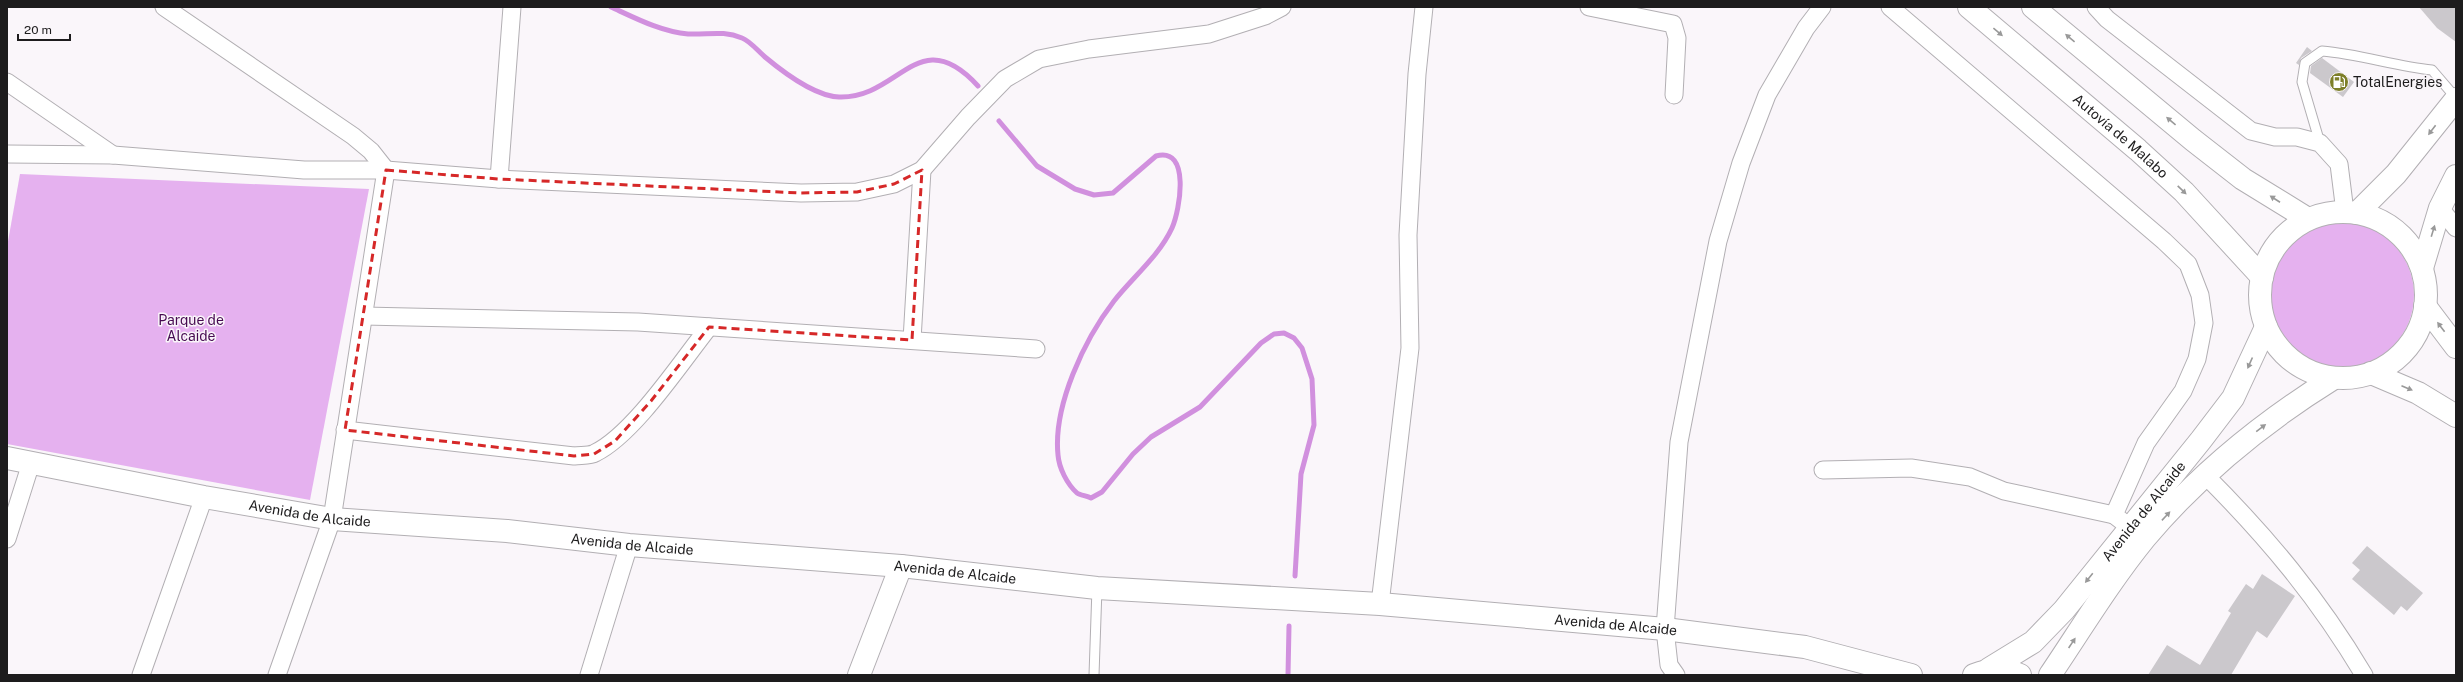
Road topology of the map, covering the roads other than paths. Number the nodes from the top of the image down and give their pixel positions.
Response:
1 (164, 7) edge
2 (512, 7) edge
3 (1282, 7) edge
4 (1424, 7) edge
5 (1589, 7) edge
6 (1822, 7) edge
7 (1890, 7) edge
8 (1969, 7) edge
9 (2032, 7) edge
10 (2096, 7) edge
11 (7, 82) edge
12 (1674, 95) dead end
13 (2456, 99) edge
14 (2320, 144) junction
15 (7, 154) edge
16 (113, 155) junction
17 (386, 170) junction
18 (922, 170) junction
19 (2456, 176) edge
20 (499, 179) junction
21 (2440, 208) junction
22 (2351, 212) junction
23 (2308, 219) junction
24 (2456, 228) edge
25 (2422, 268) junction
26 (2262, 277) junction
27 (2425, 306) junction
28 (364, 316) junction
29 (709, 327) junction
30 (2266, 327) junction
31 (912, 340) junction
32 (2456, 348) edge
33 (1036, 350) dead end
34 (2371, 373) junction
35 (2334, 378) junction
36 (2456, 416) edge
37 (345, 430) junction
38 (7, 458) edge
39 (31, 463) junction
40 (1823, 470) dead end
41 (2205, 475) junction
42 (204, 497) junction
43 (332, 519) junction
44 (2130, 527) junction
45 (7, 538) edge
46 (629, 545) junction
47 (901, 566) junction
48 (1097, 588) junction
49 (1380, 604) junction
50 (1665, 629) junction
51 (1982, 672) edge
52 (141, 675) edge
53 (277, 675) edge
54 (589, 675) edge
55 (860, 675) edge
56 (1094, 675) edge
57 (1676, 675) edge
58 (1911, 675) edge
59 (2020, 675) edge
60 (2050, 675) edge
61 (2364, 675) edge

1 - 17 street
2 - 20 street
3 - 18 street
4 - 49 street
5 - 12 street
6 - 50 street
7 - 44 street
8 -> 26 main road, Autovía de Malabo
23 -> 9 main road
10 - 14 street
11 - 16 street
13 - 14 lane
13 -> 22 main road
14 - 22 street
15 - 16 street
16 - 17 street
17 - 20 street
17 - 28 street
18 - 20 street
18 - 31 street
19 - 21 main road
21 - 24 street
25 -> 21 main road
22 - 23 main road
22 - 25 main road
23 - 26 main road
25 - 27 main road
26 - 30 main road
32 -> 27 main road
27 - 34 main road
28 - 29 street
28 - 37 street
29 - 31 street
29 - 37 street
30 - 35 main road
30 -> 44 main road, Avenida de Alcaide
31 - 33 street
34 - 35 main road
34 -> 36 main road
41 -> 35 main road, Avenida de Alcaide
37 - 43 street
38 - 39 main road, Avenida de Alcaide
39 - 42 main road, Avenida de Alcaide
39 - 45 street
40 - 44 street
44 -> 41 main road, Avenida de Alcaide
41 - 61 street
42 - 43 main road, Avenida de Alcaide
42 - 52 street
43 - 46 main road, Avenida de Alcaide
43 - 53 street
44 -> 51 main road, Avenida de Alcaide
60 -> 44 main road, Avenida de Alcaide
46 - 47 main road, Avenida de Alcaide
46 - 54 street
47 - 48 main road, Avenida de Alcaide
47 - 55 main road
48 - 49 main road, Avenida de Alcaide
48 - 56 lane
49 - 50 main road, Avenida de Alcaide
50 - 57 street
50 - 58 main road, Avenida de Alcaide
51 - 59 main road

